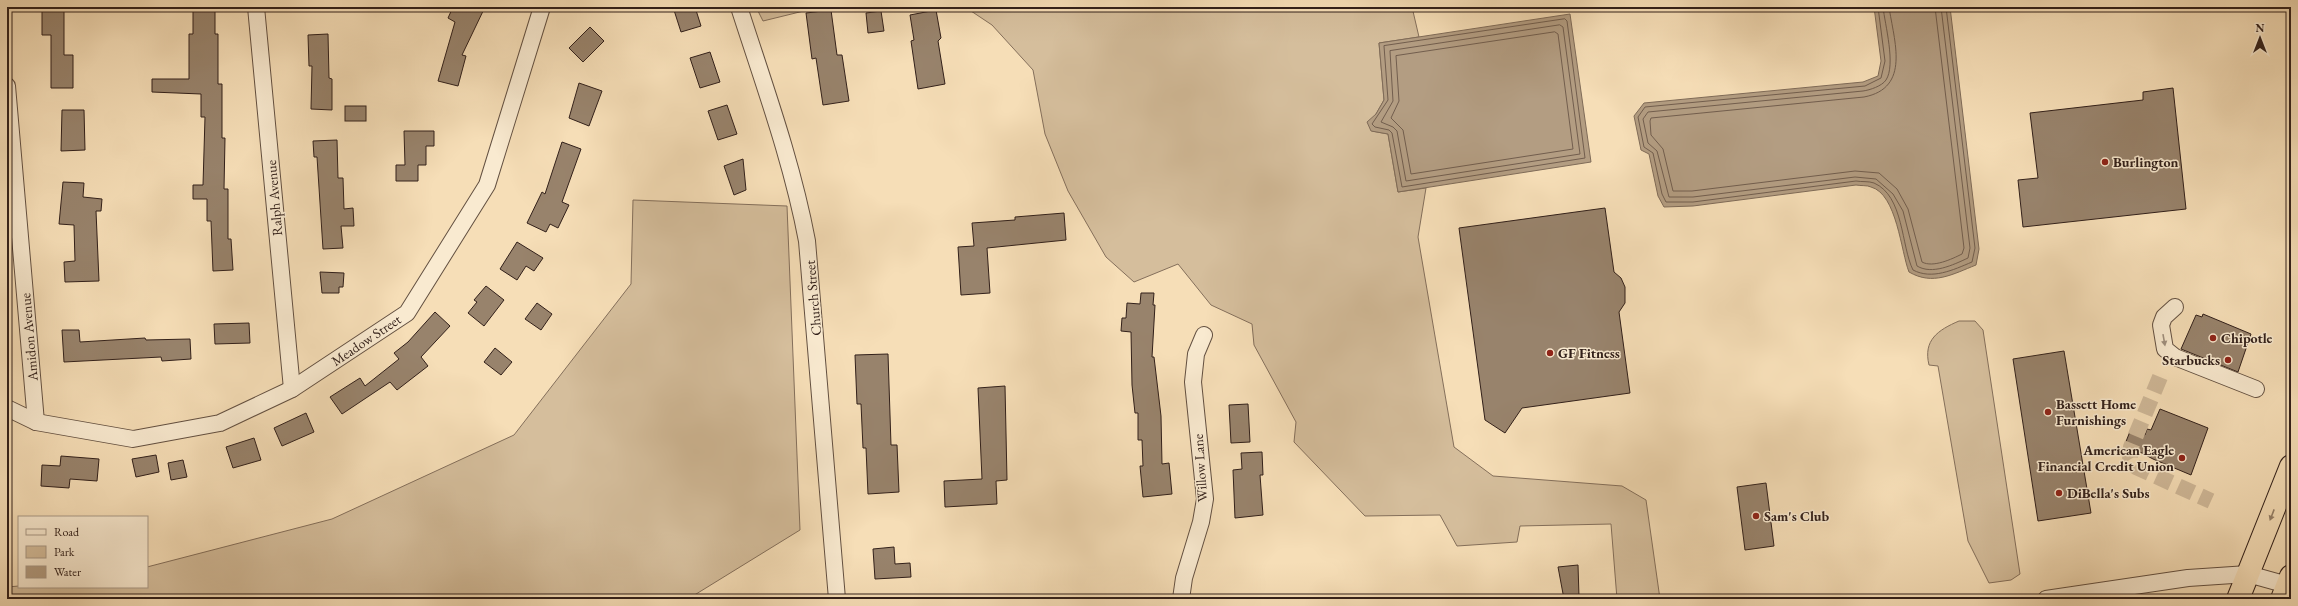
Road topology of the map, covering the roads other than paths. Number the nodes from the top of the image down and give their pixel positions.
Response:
1 (256, 7) edge
2 (542, 7) edge
3 (739, 7) edge
4 (7, 86) edge
5 (2175, 308) dead end
6 (1204, 335) dead end
7 (292, 389) junction
8 (2256, 389) dead end
9 (7, 408) edge
10 (36, 422) junction
11 (2291, 466) edge
12 (2248, 574) junction
13 (2288, 587) edge
14 (837, 599) edge
15 (1181, 599) edge
16 (2046, 599) edge
17 (2238, 599) edge

1 - 7 street, Ralph Avenue
2 - 7 street, Meadow Street
3 - 14 street, Church Street
4 - 10 street, Amidon Avenue
5 -> 8 street
6 - 15 street, Willow Lane
7 - 10 street, Meadow Street
9 - 10 street, Meadow Street
11 -> 12 highway
12 - 13 street
12 - 16 street
12 - 17 highway

